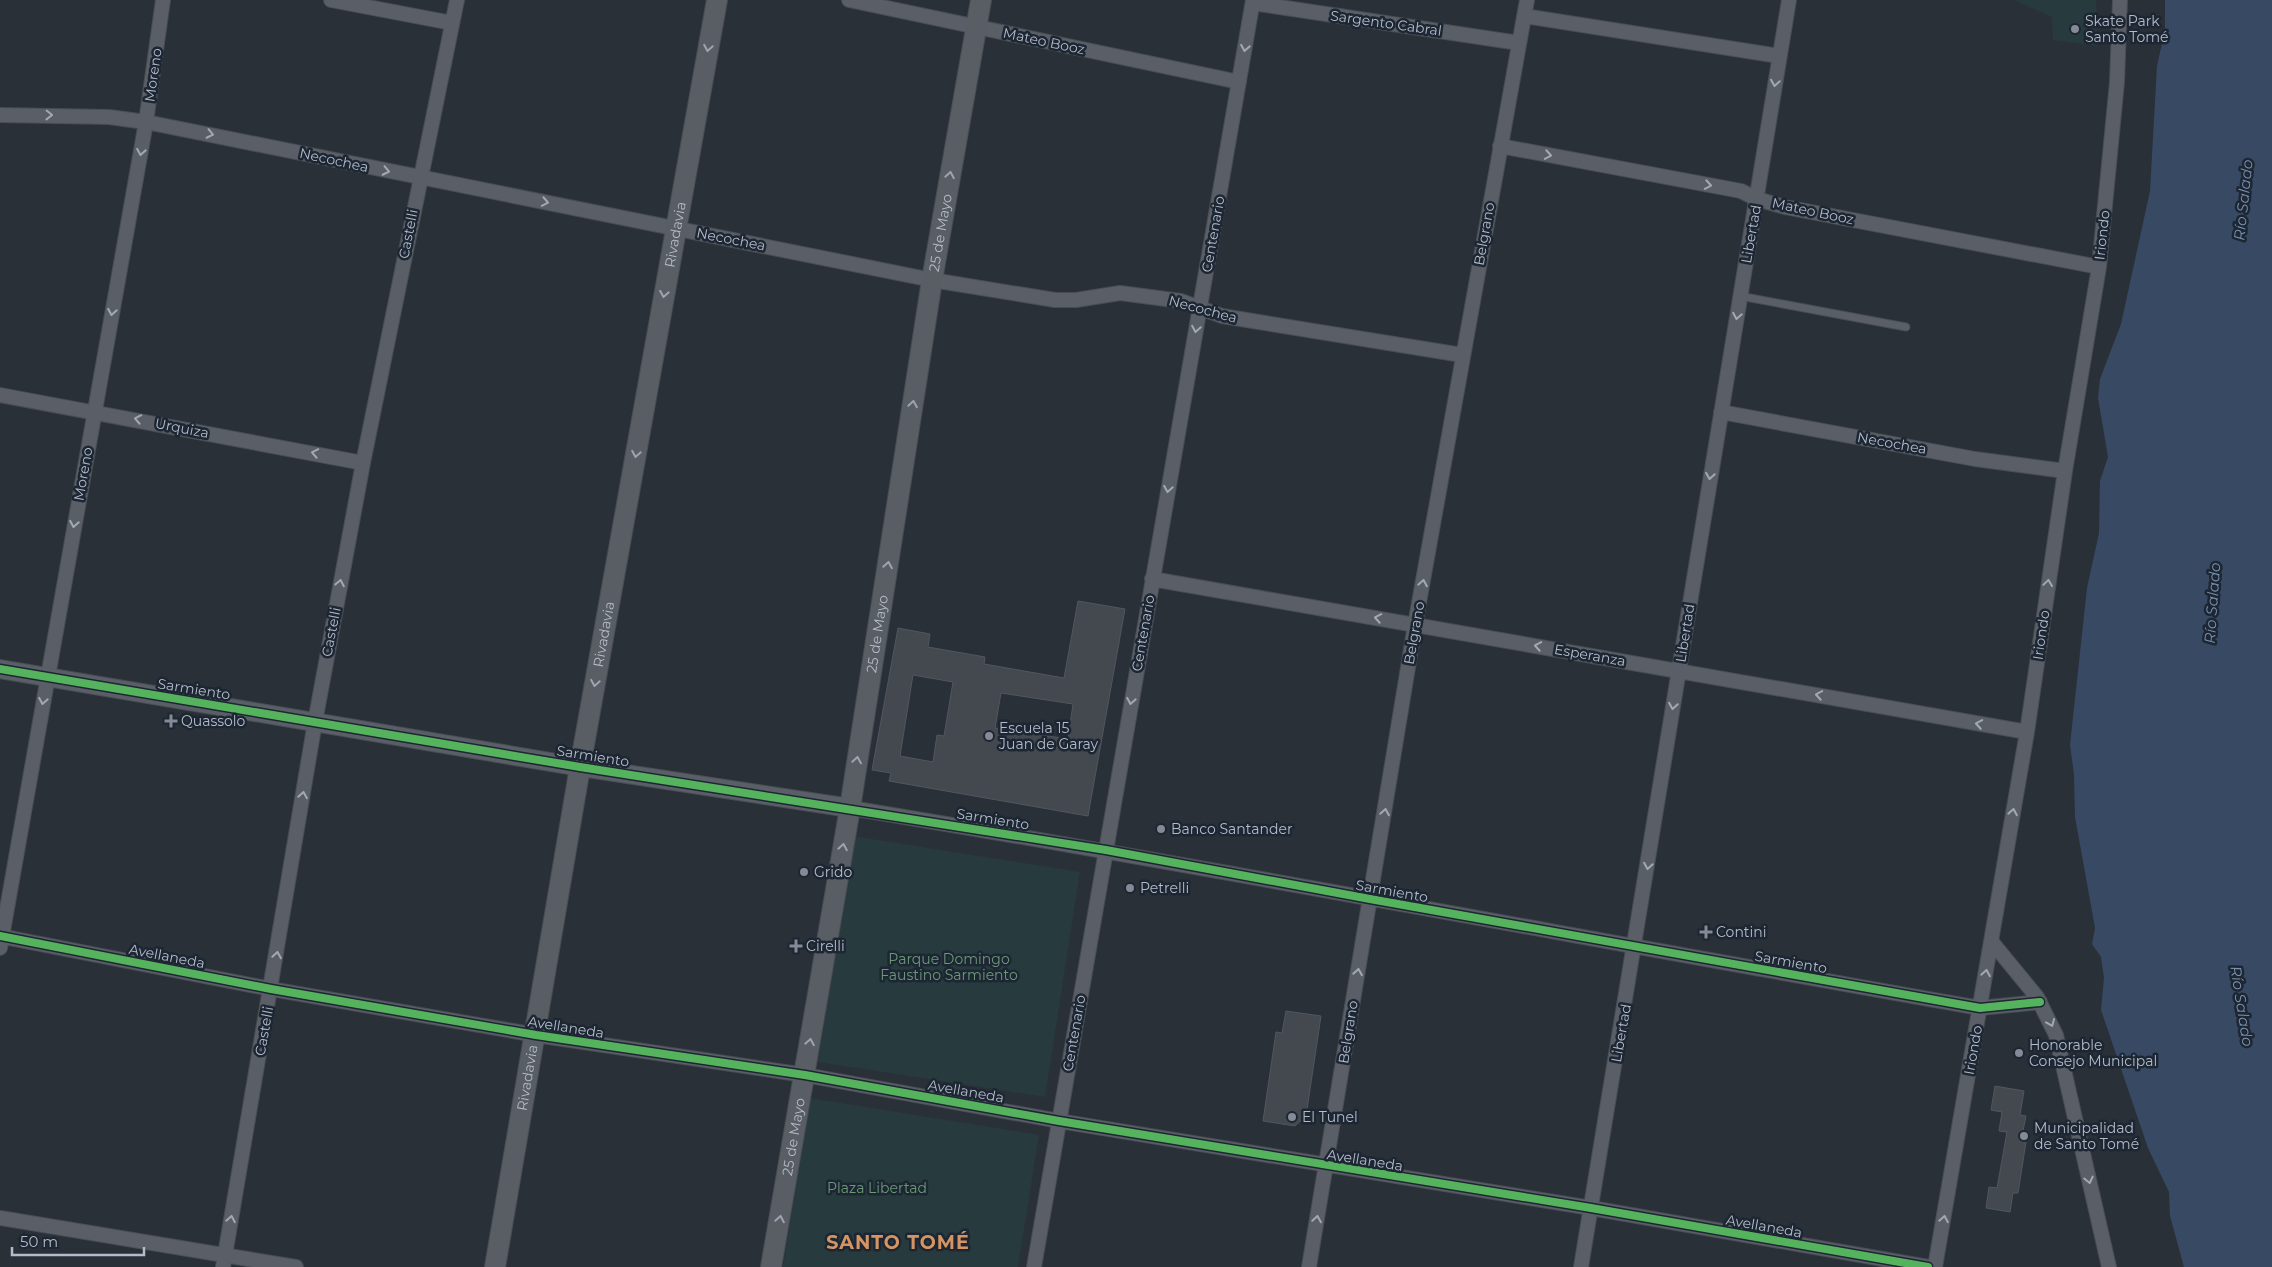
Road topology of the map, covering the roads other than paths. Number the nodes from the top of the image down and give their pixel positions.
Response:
1 (164, 0) edge
2 (331, 0) edge
3 (457, 0) edge
4 (717, 0) edge
5 (849, 0) edge
6 (981, 0) edge
7 (1527, 0) edge
8 (1789, 0) edge
9 (2120, 0) edge
10 (1253, 2) edge
11 (1524, 16) junction
12 (452, 23) junction
13 (977, 27) junction
14 (1519, 43) junction
15 (1780, 56) junction
16 (1239, 82) junction
17 (0, 114) edge
18 (146, 122) junction
19 (1500, 146) junction
20 (420, 178) junction
21 (1756, 199) junction
22 (676, 228) junction
23 (2099, 267) junction
24 (932, 280) junction
25 (1740, 296) junction
26 (1200, 309) junction
27 (1906, 327) dead end
28 (1462, 355) junction
29 (0, 395) edge
30 (95, 411) junction
31 (1720, 412) junction
32 (363, 463) junction
33 (2065, 471) junction
34 (1152, 579) junction
35 (1415, 625) junction
36 (0, 669) edge
37 (1679, 670) junction
38 (47, 677) junction
39 (315, 722) junction
40 (2027, 732) junction
41 (580, 767) junction
42 (850, 808) junction
43 (1106, 850) junction
44 (1370, 900) junction
45 (1, 940) edge
46 (1991, 941) junction
47 (1635, 947) junction
48 (271, 989) junction
49 (2040, 1002) junction
50 (1980, 1008) junction
51 (536, 1036) junction
52 (805, 1075) junction
53 (1059, 1120) junction
54 (1326, 1166) junction
55 (1591, 1208) junction
56 (0, 1218) edge
57 (224, 1261) edge
58 (296, 1267) edge
59 (495, 1267) edge
60 (771, 1267) edge
61 (1034, 1267) edge
62 (1309, 1267) edge
63 (1581, 1267) edge
64 (1928, 1267) edge
65 (1935, 1267) edge
66 (2109, 1267) edge

1 - 18 street, Moreno
2 - 12 street
3 - 12 street, Castelli
4 -> 22 main road, Rivadavia
5 - 13 street, Mateo Booz
6 - 13 main road, 25 de Mayo
7 - 11 street, Belgrano
8 - 15 street, Libertad
9 - 23 street, Iriondo
10 - 14 street, Sargento Cabral
10 -> 16 street, Centenario
11 - 14 street, Belgrano
11 - 15 street
12 - 20 street, Castelli
13 - 16 street, Mateo Booz
24 -> 13 main road, 25 de Mayo
14 - 19 street, Belgrano
15 -> 21 street, Libertad
16 - 26 street, Centenario
17 -> 18 street, Necochea
18 -> 20 street, Necochea
18 -> 30 street, Moreno
19 -> 21 street, Mateo Booz
19 - 28 street, Belgrano
20 -> 22 street, Necochea
20 - 32 street, Castelli
21 - 23 street, Mateo Booz
21 - 25 street, Libertad
22 - 24 street, Necochea
22 -> 41 main road, Rivadavia
23 - 33 street, Iriondo
24 - 26 street, Necochea
42 -> 24 main road, 25 de Mayo
25 - 27 lane
25 -> 31 street, Libertad
26 - 28 street, Necochea
26 -> 34 street, Centenario
35 -> 28 street, Belgrano
29 - 30 street, Urquiza
32 -> 30 street, Urquiza
30 -> 38 street, Moreno
31 - 33 street, Necochea
31 -> 37 street, Libertad
39 -> 32 street, Castelli
40 -> 33 street, Iriondo
35 -> 34 street, Esperanza
34 -> 43 street, Centenario
37 -> 35 street, Esperanza
44 -> 35 street, Belgrano
36 - 38 street, Sarmiento
40 -> 37 street, Esperanza
37 -> 47 street, Libertad
38 - 39 street, Sarmiento
38 -> 45 street, Moreno
39 - 41 street, Sarmiento
48 -> 39 street, Castelli
46 -> 40 street, Iriondo
41 - 42 street, Sarmiento
41 - 51 main road, Rivadavia
42 - 43 street, Sarmiento
52 -> 42 main road, 25 de Mayo
43 - 44 street, Sarmiento
43 - 53 street, Centenario
44 - 47 street, Sarmiento
54 -> 44 street, Belgrano
45 - 48 street, Avellaneda
46 - 49 street
50 -> 46 street, Iriondo
47 - 50 street, Sarmiento
47 - 55 street, Libertad
48 - 51 street, Avellaneda
57 -> 48 street, Castelli
49 - 50 street, Sarmiento
49 -> 66 street
65 -> 50 street, Iriondo
51 - 52 street, Avellaneda
51 - 59 main road, Rivadavia
52 - 53 street, Avellaneda
60 -> 52 main road, 25 de Mayo
53 - 54 street, Avellaneda
53 - 61 street, Centenario
54 - 55 street, Avellaneda
62 -> 54 street, Belgrano
55 - 63 street, Libertad
55 - 64 street, Avellaneda
56 - 57 street
57 - 58 street

